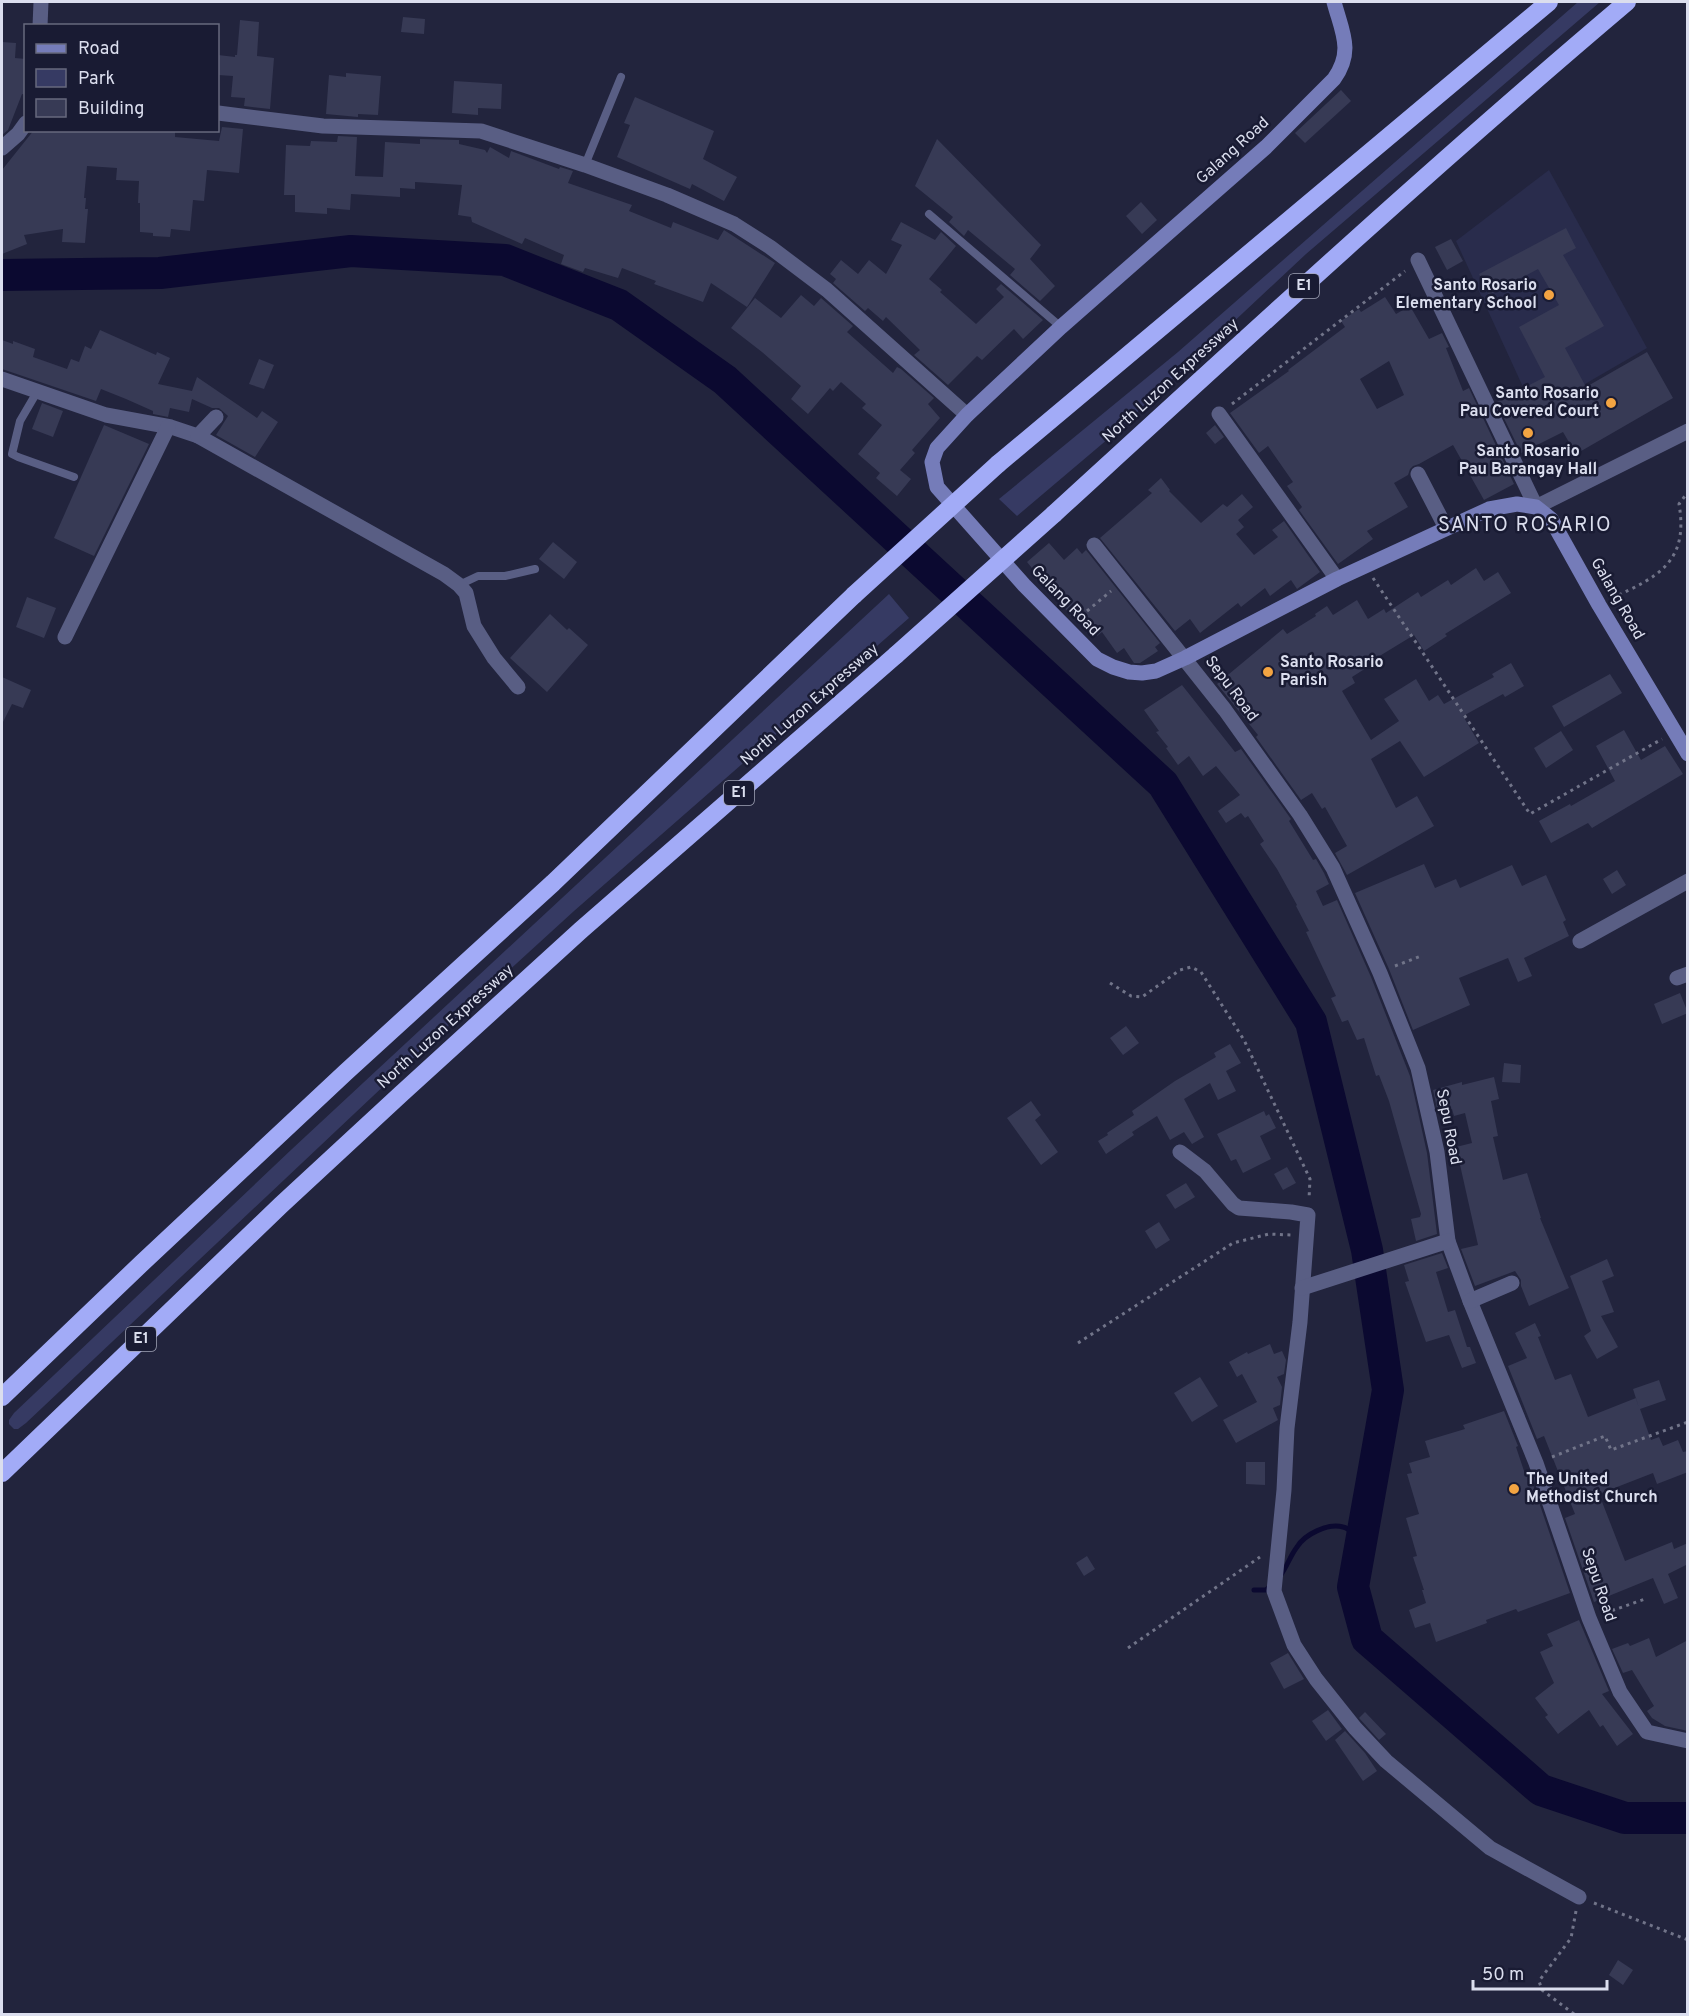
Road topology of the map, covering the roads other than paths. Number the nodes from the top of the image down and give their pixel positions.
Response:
1 (42, 2) edge
2 (1334, 2) edge
3 (1549, 2) edge
4 (1627, 2) edge
5 (40, 24) edge
6 (621, 77) dead end
7 (219, 113) edge
8 (24, 126) edge
9 (2, 148) edge
10 (585, 165) junction
11 (929, 214) dead end
12 (1418, 260) road end
13 (1061, 327) junction
14 (2, 379) edge
15 (37, 392) junction
16 (1219, 414) road end
17 (967, 415) junction
18 (216, 417) dead end
19 (168, 427) junction
20 (1688, 431) edge
21 (198, 436) junction
22 (1418, 474) dead end
23 (74, 477) dead end
24 (1536, 507) junction
25 (1446, 528) junction
26 (1094, 545) dead end
27 (535, 568) dead end
28 (1337, 579) junction
29 (459, 585) junction
30 (65, 637) dead end
31 (1185, 658) junction
32 (518, 687) dead end
33 (1688, 754) edge
34 (1688, 881) edge
35 (1580, 941) dead end
36 (1180, 1152) dead end
37 (1448, 1241) junction
38 (1512, 1283) dead end
39 (1308, 1286) junction
40 (1470, 1300) junction
41 (2, 1397) edge
42 (2, 1473) edge
43 (1688, 1741) edge
44 (1579, 1898) road end

1 - 5 street
2 - 13 street, Galang Road
3 - 41 highway, North Luzon Expressway, bridge
4 - 42 highway, North Luzon Expressway / E1, bridge
6 - 10 lane
7 - 10 street
8 - 9 street
10 - 17 street
11 - 13 lane
12 - 24 street
13 - 17 street, Galang Road
14 - 15 street
15 - 19 street
15 - 23 lane
16 - 28 street
17 - 31 street, Galang Road
18 - 21 street
19 - 21 street
19 - 30 street
20 - 24 street
21 - 29 street
22 - 25 street
24 - 25 street, Galang Road
24 - 33 street, Galang Road
25 - 28 street, Galang Road
26 - 31 street, Sepu Road
27 - 29 lane
28 - 31 street, Galang Road
29 - 32 street
31 - 37 street, Sepu Road
34 - 35 street
36 - 39 street
37 - 39 street
37 - 40 street, Sepu Road
38 - 40 street
39 - 44 street
40 - 43 street, Sepu Road

